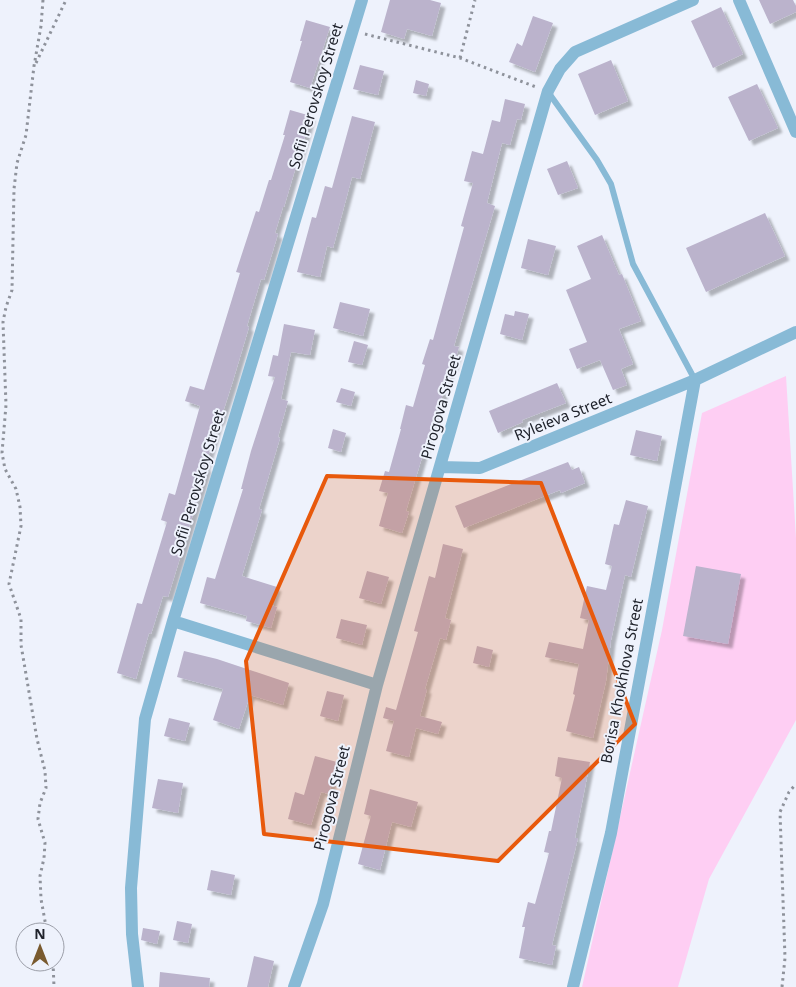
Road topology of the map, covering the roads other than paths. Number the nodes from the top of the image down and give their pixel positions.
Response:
1 (362, 0) edge
2 (693, 0) edge
3 (739, 0) edge
4 (548, 92) junction
5 (796, 132) edge
6 (796, 332) edge
7 (695, 380) junction
8 (441, 468) junction
9 (173, 621) junction
10 (377, 685) junction
11 (138, 987) edge
12 (294, 987) edge
13 (574, 987) edge

1 - 9 street, Sofii Perovskoy Street
2 - 4 street, Pirogova Street
3 - 5 street
4 - 7 lane
4 - 8 street, Pirogova Street
6 - 7 street, Ryleieva Street
7 - 8 street, Ryleieva Street
7 - 13 street, Borisa Khokhlova Street
8 - 10 street, Pirogova Street
9 - 10 street
9 - 11 street, Sofii Perovskoy Street
10 - 12 street, Pirogova Street

